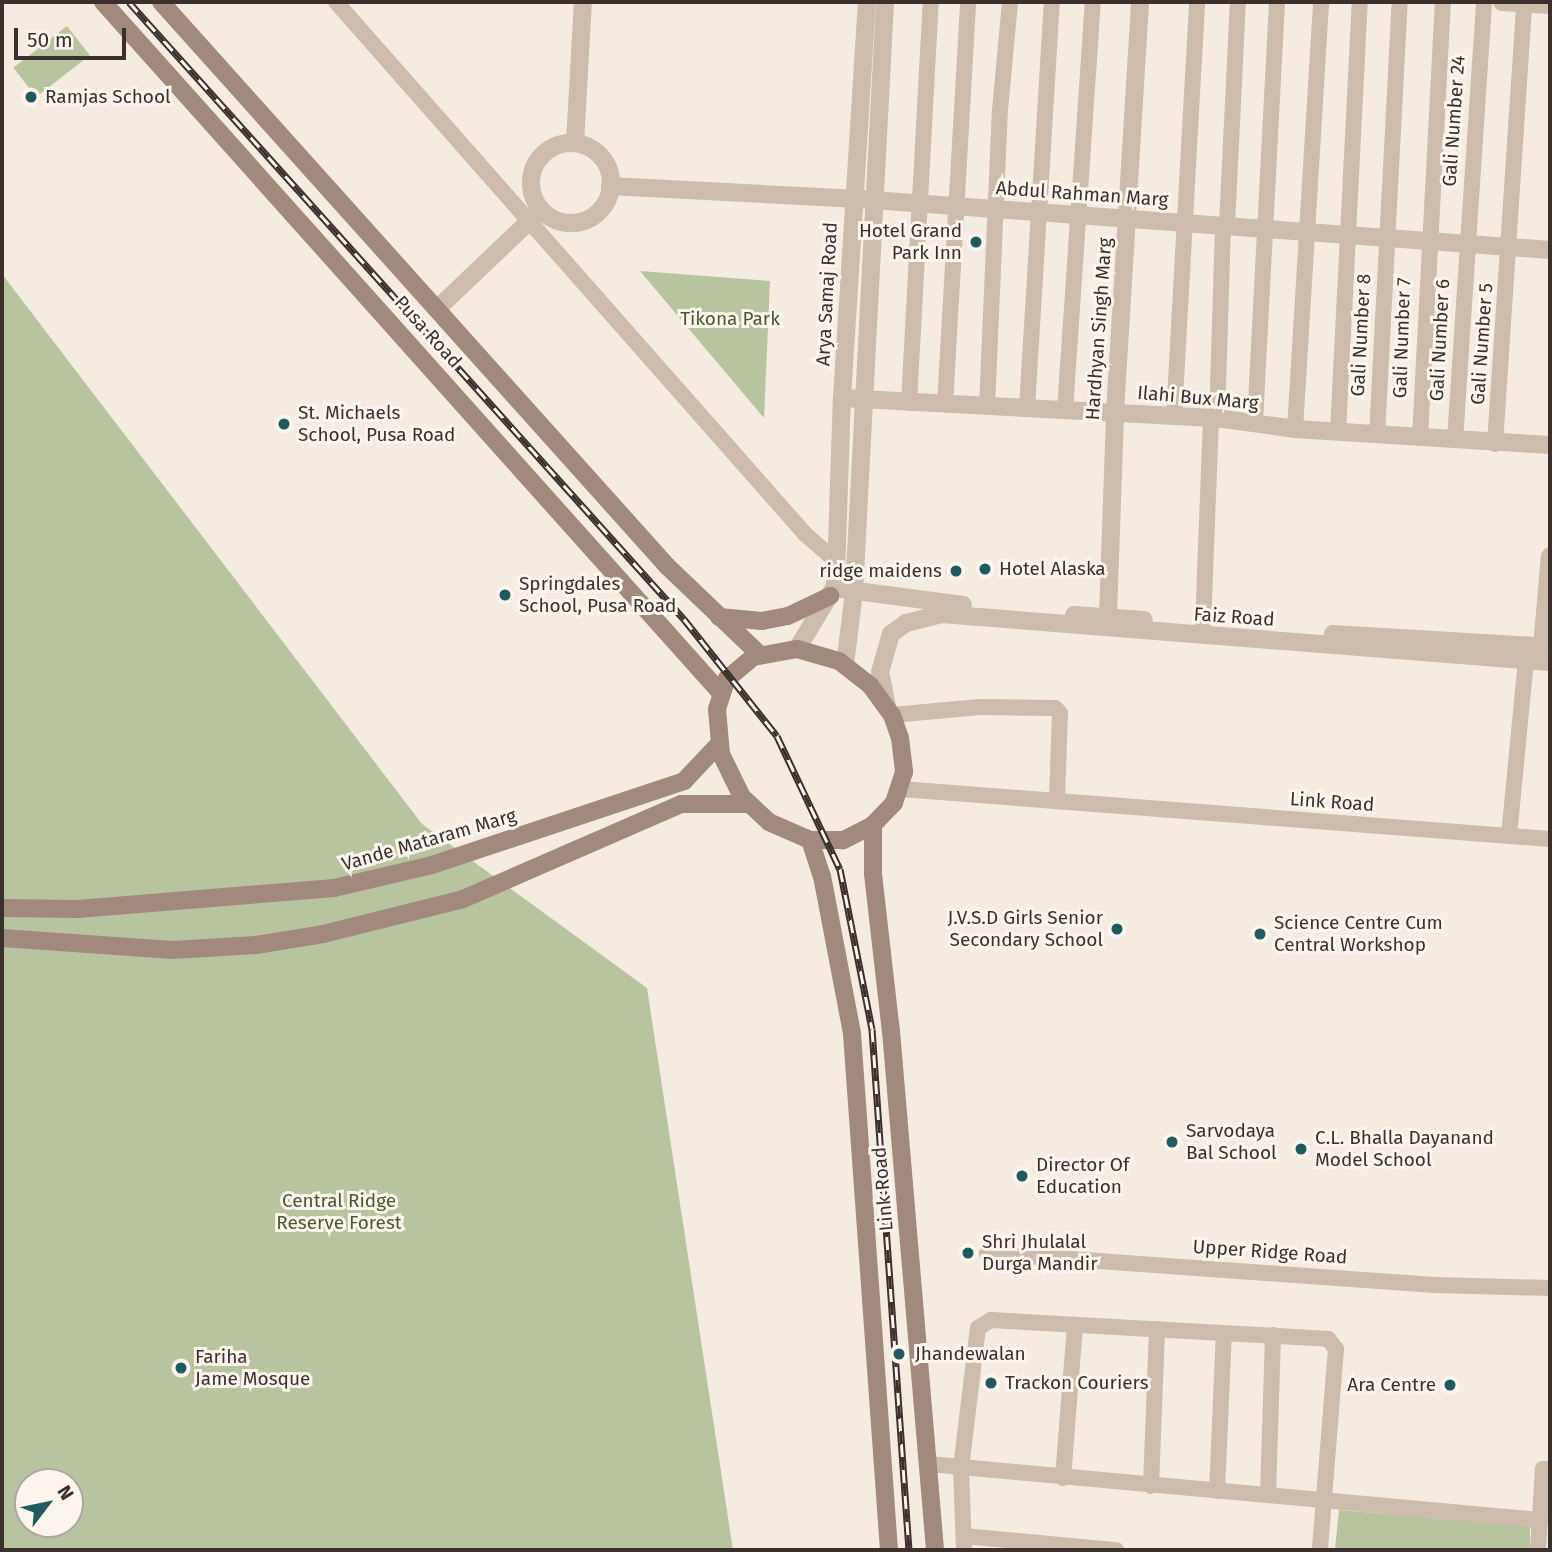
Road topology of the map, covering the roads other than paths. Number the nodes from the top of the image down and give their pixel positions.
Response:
1 (103, 2) edge
2 (336, 2) edge
3 (583, 2) edge
4 (867, 2) edge
5 (885, 2) edge
6 (930, 2) edge
7 (968, 2) edge
8 (1010, 2) edge
9 (1052, 2) edge
10 (1093, 2) edge
11 (1140, 2) edge
12 (1197, 2) edge
13 (1238, 2) edge
14 (1277, 2) edge
15 (1321, 2) edge
16 (1360, 2) edge
17 (1400, 2) edge
18 (1443, 2) edge
19 (1484, 2) edge
20 (1503, 2) edge
21 (167, 4) edge
22 (1538, 4) edge
23 (575, 143) junction
24 (610, 186) junction
25 (853, 198) junction
26 (873, 200) junction
27 (920, 204) junction
28 (956, 205) junction
29 (996, 209) junction
30 (1039, 211) junction
31 (1079, 214) junction
32 (534, 215) junction
33 (1128, 217) junction
34 (1187, 222) junction
35 (1225, 225) junction
36 (1267, 228) junction
37 (1306, 231) junction
38 (1347, 234) junction
39 (1387, 237) junction
40 (1427, 240) junction
41 (1466, 243) junction
42 (1510, 248) junction
43 (1550, 250) edge
44 (437, 309) junction
45 (842, 398) junction
46 (862, 399) junction
47 (909, 403) junction
48 (945, 404) junction
49 (987, 406) junction
50 (1027, 408) junction
51 (1065, 410) junction
52 (1115, 412) junction
53 (1174, 416) junction
54 (1214, 418) junction
55 (1255, 422) junction
56 (1295, 429) junction
57 (1338, 432) junction
58 (1377, 435) junction
59 (1420, 438) junction
60 (1455, 440) junction
61 (1496, 444) junction
62 (1550, 445) edge
63 (1550, 556) edge
64 (836, 561) junction
65 (832, 592) junction
66 (853, 598) junction
67 (1108, 616) junction
68 (719, 617) junction
69 (1203, 625) junction
70 (797, 649) junction
71 (1548, 652) edge
72 (760, 655) junction
73 (1526, 661) junction
74 (845, 665) junction
75 (720, 692) junction
76 (889, 711) junction
77 (719, 744) junction
78 (901, 789) junction
79 (1057, 801) junction
80 (748, 804) junction
81 (873, 825) junction
82 (1509, 836) junction
83 (810, 839) junction
84 (1550, 839) edge
85 (2, 908) edge
86 (2, 938) edge
87 (987, 1253) dead end
88 (1550, 1288) edge
89 (1075, 1325) junction
90 (1157, 1329) junction
91 (1224, 1333) junction
92 (1273, 1335) junction
93 (929, 1464) junction
94 (961, 1468) junction
95 (1550, 1469) edge
96 (1063, 1478) junction
97 (1151, 1486) junction
98 (1217, 1492) junction
99 (1268, 1495) junction
100 (1326, 1498) junction
101 (1539, 1520) junction
102 (964, 1543) edge
103 (889, 1550) edge
104 (935, 1550) edge
105 (1116, 1550) edge
106 (1320, 1550) edge
107 (1538, 1550) edge

1 - 75 main road, Pusa Road
2 - 32 street
3 - 23 street
4 - 25 street, Arya Samaj Road
5 - 26 street
6 - 27 street
7 - 28 street
8 - 29 street
9 - 30 street
10 - 31 street
11 - 33 street, Hardhyan Singh Marg
12 - 34 street
13 - 35 street
14 - 36 street
15 - 37 street
16 - 38 street
17 - 39 street, Gali Number 8
18 - 40 street, Gali Number 7
19 - 41 street, Gali Number 24
20 - 22 street
21 - 44 main road, Pusa Road
22 - 42 street, Gali Number 5
23 - 24 street
23 - 32 street
24 - 25 street, Abdul Rahman Marg
24 - 32 street
25 - 26 street, Abdul Rahman Marg
25 - 45 street, Arya Samaj Road
26 - 27 street, Abdul Rahman Marg
26 - 46 street
27 - 28 street, Abdul Rahman Marg
27 - 47 street
28 - 29 street, Abdul Rahman Marg
28 - 48 street
29 - 30 street, Abdul Rahman Marg
29 - 49 street
30 - 31 street, Abdul Rahman Marg
30 - 50 street
31 - 33 street, Abdul Rahman Marg
31 - 51 street
32 - 44 street
32 - 64 street
33 - 34 street, Abdul Rahman Marg
33 - 52 street, Hardhyan Singh Marg
34 - 35 street, Abdul Rahman Marg
34 - 53 street
35 - 36 street, Abdul Rahman Marg
35 - 54 street
36 - 37 street, Abdul Rahman Marg
36 - 55 street
37 - 38 street, Abdul Rahman Marg
37 - 56 street
38 - 39 street, Abdul Rahman Marg
38 - 57 street
39 - 40 street, Abdul Rahman Marg
39 - 58 street, Gali Number 8
40 - 41 street, Abdul Rahman Marg
40 - 59 street, Gali Number 7
41 - 42 street, Abdul Rahman Marg
41 - 60 street, Gali Number 6
42 - 43 street, Abdul Rahman Marg
42 - 61 street, Gali Number 5
44 - 68 main road, Pusa Road
45 - 46 street, Ilahi Bux Marg
45 - 64 street, Arya Samaj Road
46 - 47 street, Ilahi Bux Marg
46 - 66 street
47 - 48 street, Ilahi Bux Marg
48 - 49 street, Ilahi Bux Marg
49 - 50 street, Ilahi Bux Marg
50 - 51 street, Ilahi Bux Marg
51 - 52 street, Ilahi Bux Marg
52 - 53 street, Ilahi Bux Marg
52 - 67 street, Hardhyan Singh Marg
53 - 54 street, Ilahi Bux Marg
54 - 55 street, Ilahi Bux Marg
54 - 69 street
55 - 56 street, Ilahi Bux Marg
56 - 57 street, Ilahi Bux Marg
57 - 58 street, Ilahi Bux Marg
58 - 59 street, Ilahi Bux Marg
59 - 60 street, Ilahi Bux Marg
60 - 61 street, Ilahi Bux Marg
61 - 62 street, Ilahi Bux Marg
63 - 71 street
64 - 65 street, Arya Samaj Road
65 - 66 street
65 - 68 main road
65 - 70 street
66 - 67 street
66 - 74 street
67 - 69 street
68 - 72 main road, Pusa Road
69 - 71 street
70 - 72 main road
70 - 74 main road
71 - 73 street, Faiz Road
72 - 75 main road
73 - 76 street, Faiz Road
73 - 82 street
74 - 76 main road
75 - 77 main road
76 - 78 main road
76 - 79 street
77 - 80 main road
77 - 85 main road, Vande Mataram Marg
78 - 79 street, Link Road
78 - 81 main road
79 - 82 street, Link Road
80 - 83 main road
80 - 86 main road
81 - 83 main road
81 - 93 main road, Link Road
82 - 84 street, Link Road
83 - 103 main road, Link Road
87 - 88 street, Upper Ridge Road
89 - 90 street
89 - 94 street
89 - 96 street
90 - 91 street
90 - 97 street
91 - 92 street
91 - 98 street
92 - 99 street
92 - 100 street
93 - 94 street
93 - 104 main road, Link Road
94 - 96 street
94 - 102 street
95 - 101 street
96 - 97 street
97 - 98 street
98 - 99 street
99 - 100 street
100 - 101 street
100 - 106 street
101 - 107 street
102 - 105 street

